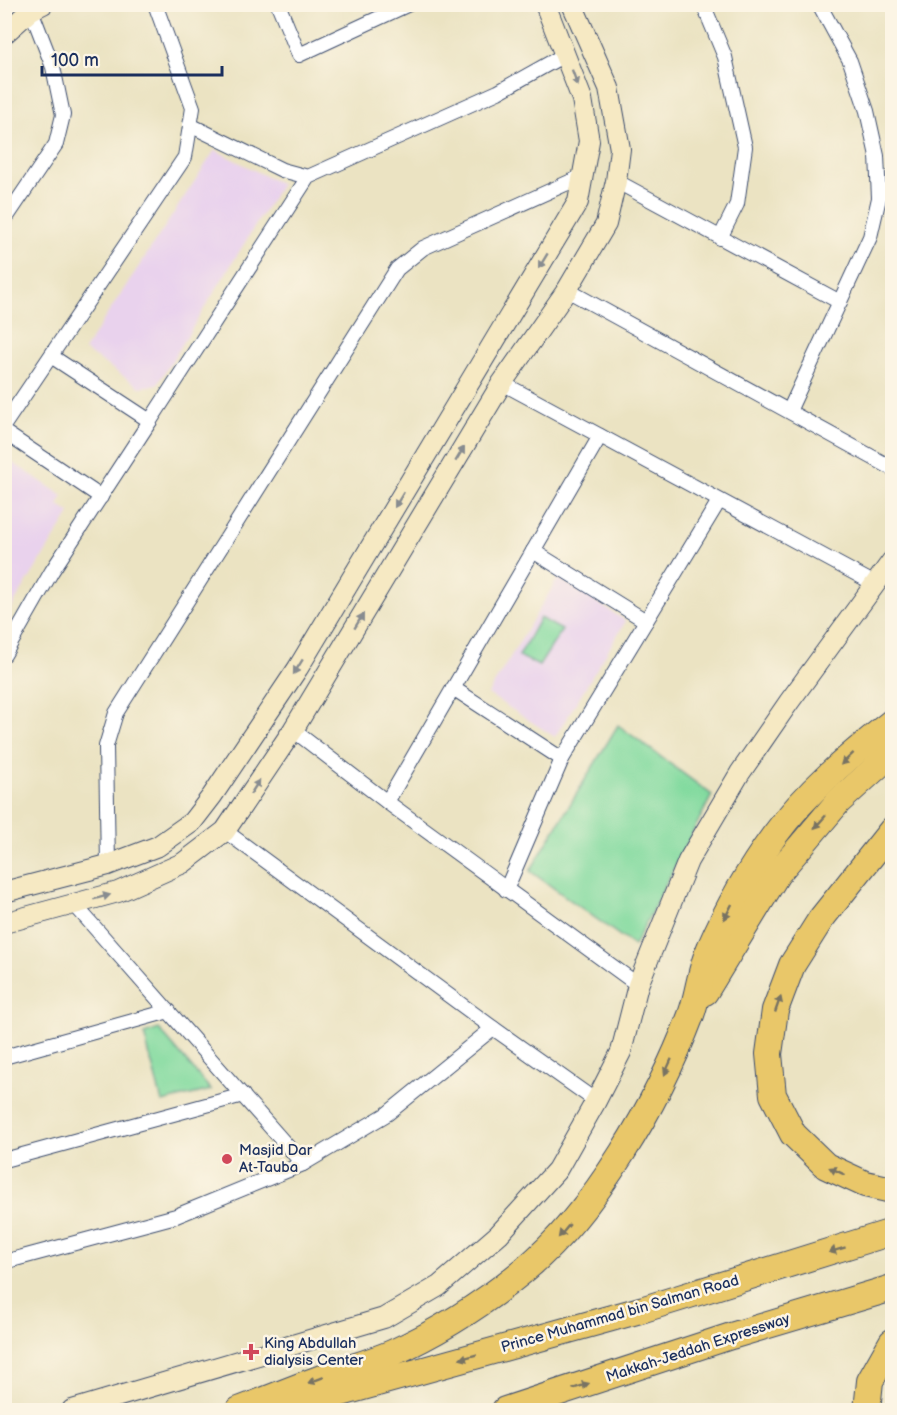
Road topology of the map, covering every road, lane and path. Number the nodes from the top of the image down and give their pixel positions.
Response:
1 (154, 4) edge
2 (278, 4) edge
3 (410, 4) edge
4 (545, 4) edge
5 (572, 4) edge
6 (703, 4) edge
7 (819, 4) edge
8 (37, 7) edge
9 (4, 34) edge
10 (566, 54) junction
11 (190, 125) junction
12 (583, 176) junction
13 (308, 177) junction
14 (616, 181) junction
15 (4, 221) edge
16 (720, 238) junction
17 (567, 290) junction
18 (840, 302) junction
19 (51, 356) junction
20 (502, 383) junction
21 (789, 411) junction
22 (150, 421) junction
23 (4, 425) edge
24 (4, 432) edge
25 (600, 436) junction
26 (892, 468) edge
27 (101, 497) junction
28 (719, 501) junction
29 (533, 551) junction
30 (892, 561) edge
31 (877, 585) junction
32 (646, 621) junction
33 (4, 655) edge
34 (453, 688) junction
35 (892, 722) edge
36 (293, 729) junction
37 (892, 753) edge
38 (562, 759) junction
39 (387, 802) junction
40 (892, 830) edge
41 (225, 831) junction
42 (108, 865) junction
43 (506, 890) junction
44 (5, 891) edge
45 (74, 904) junction
46 (4, 923) edge
47 (638, 985) junction
48 (169, 1011) junction
49 (691, 1013) junction
50 (493, 1028) junction
51 (4, 1057) edge
52 (243, 1095) junction
53 (596, 1101) junction
54 (4, 1160) edge
55 (303, 1164) junction
56 (892, 1190) edge
57 (892, 1232) edge
58 (4, 1262) edge
59 (892, 1288) edge
60 (892, 1342) edge
61 (72, 1410) edge
62 (238, 1410) edge
63 (280, 1410) edge
64 (505, 1410) edge
65 (867, 1410) edge

1 - 11 street
2 - 3 street
4 - 10 street
5 - 14 street
6 - 16 street
7 - 18 street
8 - 9 street
8 - 15 street
10 -> 12 street
10 - 13 street
11 - 13 street
11 - 19 street
12 -> 42 street
12 - 42 street
13 - 22 street
14 - 16 street
14 - 17 street
16 - 18 street
17 - 20 street
17 - 21 street
18 - 21 street
19 - 22 street
19 - 23 street
20 - 25 street
36 -> 20 street
21 - 26 street
22 - 27 street
24 - 27 street
25 - 28 street
25 - 29 street
27 - 33 street
28 - 31 street
28 - 32 street
29 - 32 street
29 - 34 street
30 - 31 street
31 - 47 street
32 - 38 street
34 - 38 street
34 - 39 street
35 -> 49 highway
36 - 39 street
41 -> 36 street
37 -> 49 highway
38 - 43 street
39 - 43 street
56 -> 40 highway
45 -> 41 street
41 - 50 street
42 - 44 street
43 - 47 street
45 - 46 street
45 - 48 street
47 - 53 street
48 - 51 street
48 - 52 street
49 -> 62 highway
50 - 53 street
50 - 55 street
52 - 54 street
52 - 55 street
53 - 61 street
55 - 58 street
57 -> 63 highway, Prince Muhammad bin Salman Road
64 -> 59 highway, Makkah-Jeddah Expressway
60 - 65 highway

